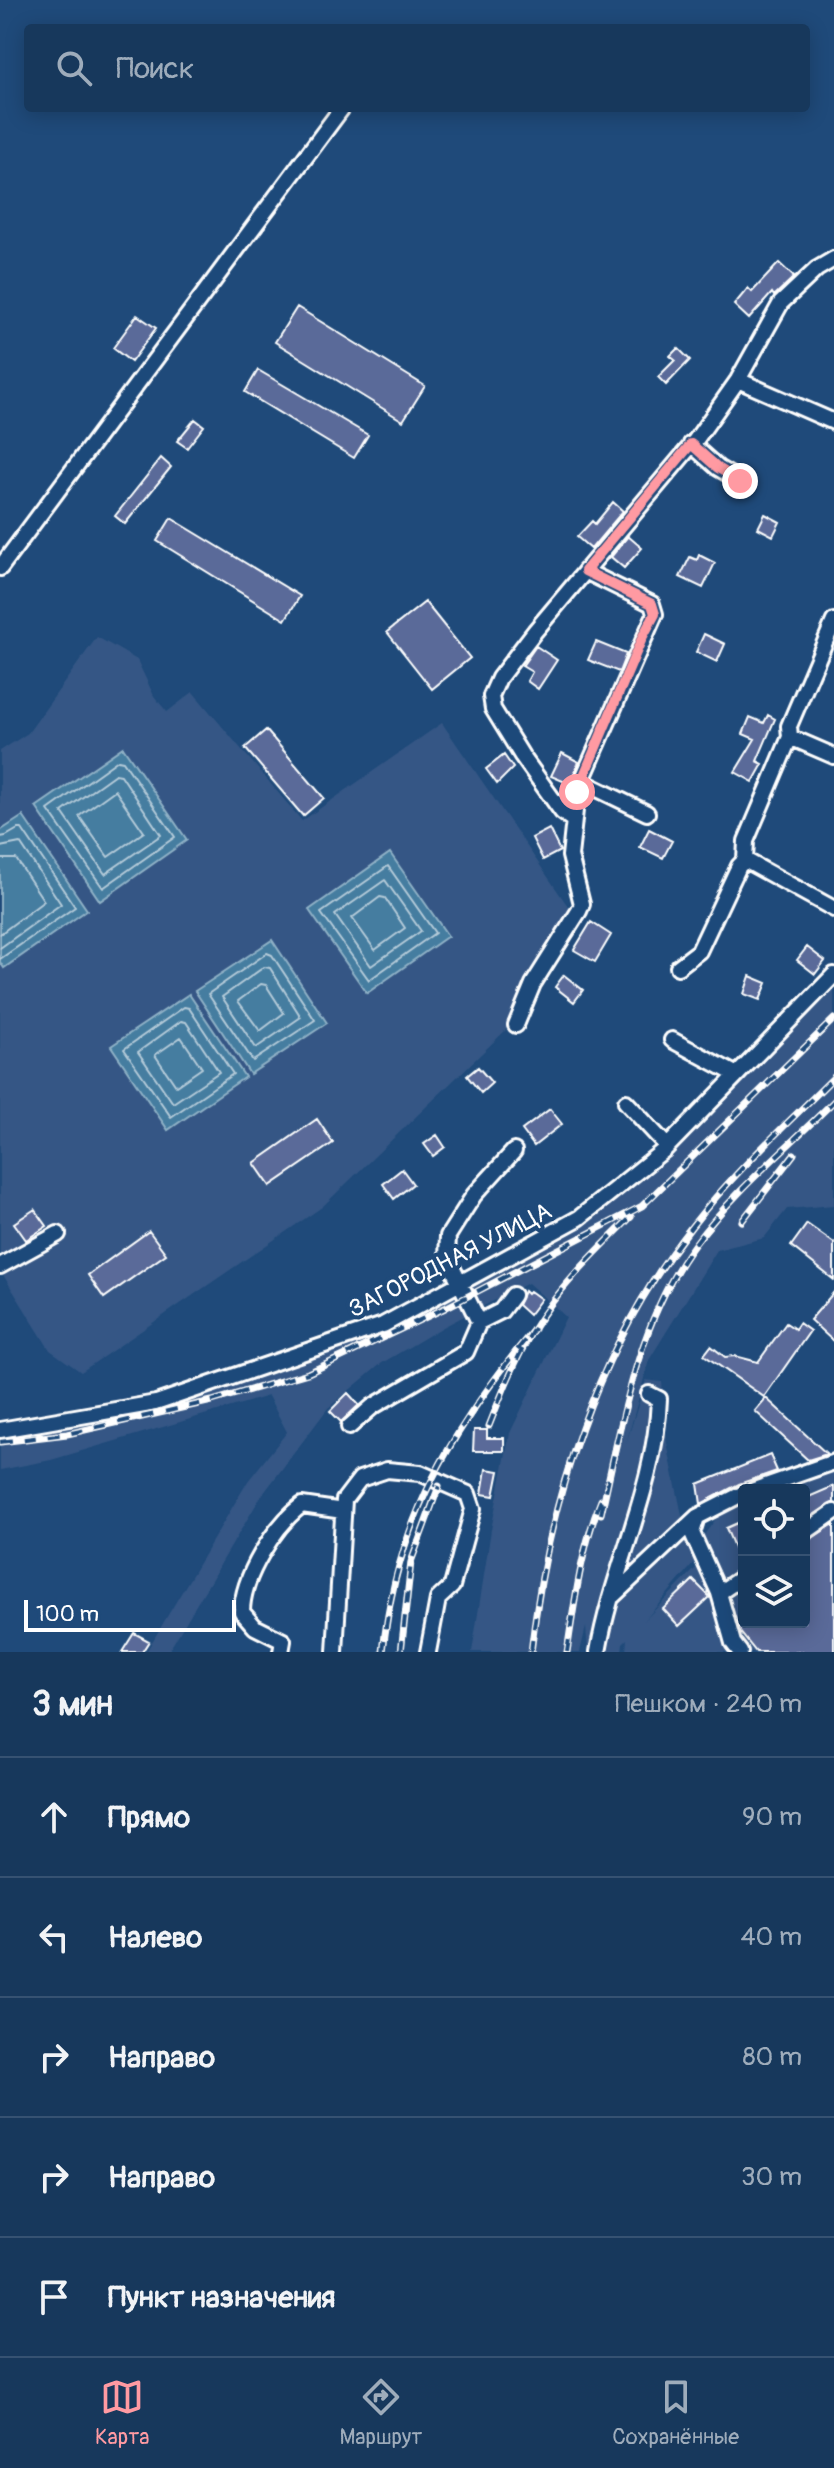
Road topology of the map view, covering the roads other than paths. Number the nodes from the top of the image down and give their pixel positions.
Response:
1 (339, 112) edge
2 (834, 259) edge
3 (738, 380) junction
4 (834, 422) edge
5 (691, 444) junction
6 (740, 481) dead end
7 (0, 568) edge
8 (585, 571) junction
9 (834, 621) edge
10 (790, 737) junction
11 (834, 756) edge
12 (581, 781) junction
13 (647, 813) dead end
14 (573, 820) junction
15 (745, 860) junction
16 (834, 909) edge
17 (678, 967) dead end
18 (834, 975) edge
19 (516, 1025) dead end
20 (672, 1040) dead end
21 (737, 1075) junction
22 (626, 1102) dead end
23 (667, 1146) junction
24 (514, 1151) dead end
25 (58, 1234) dead end
26 (0, 1266) edge
27 (461, 1283) junction
28 (513, 1295) dead end
29 (479, 1322) junction
30 (649, 1394) dead end
31 (349, 1427) dead end
32 (0, 1430) edge
33 (834, 1462) edge
34 (771, 1484) edge
35 (738, 1496) edge
36 (343, 1511) junction
37 (834, 1512) edge
38 (697, 1517) junction
39 (810, 1529) edge
40 (738, 1580) edge
41 (719, 1593) junction
42 (612, 1597) junction
43 (732, 1649) edge
44 (281, 1652) edge
45 (335, 1652) edge
46 (428, 1652) edge
47 (598, 1652) edge

1 - 7 street
2 - 3 street
3 - 4 street
3 - 5 street
5 - 6 street
5 - 8 street
8 - 12 street
8 - 14 street
9 - 10 street
10 - 11 street
10 - 15 street
12 - 13 street
12 - 14 street
14 - 19 street
15 - 16 street
15 - 17 street
18 - 21 street, ЗАГОРОДНАЯ УЛИЦА
20 - 21 street
21 - 23 street, ЗАГОРОДНАЯ УЛИЦА
22 - 23 street
23 - 27 street, ЗАГОРОДНАЯ УЛИЦА
24 - 27 street
25 - 26 street
27 - 29 street
27 - 32 street, ЗАГОРОДНАЯ УЛИЦА
28 - 29 street
29 - 31 street
30 - 42 street
33 - 34 street
35 - 38 street
36 - 44 street
36 - 45 street
36 - 46 street
37 - 39 street
38 - 41 street
38 - 42 street
40 - 41 street
41 - 43 street
42 - 47 street

